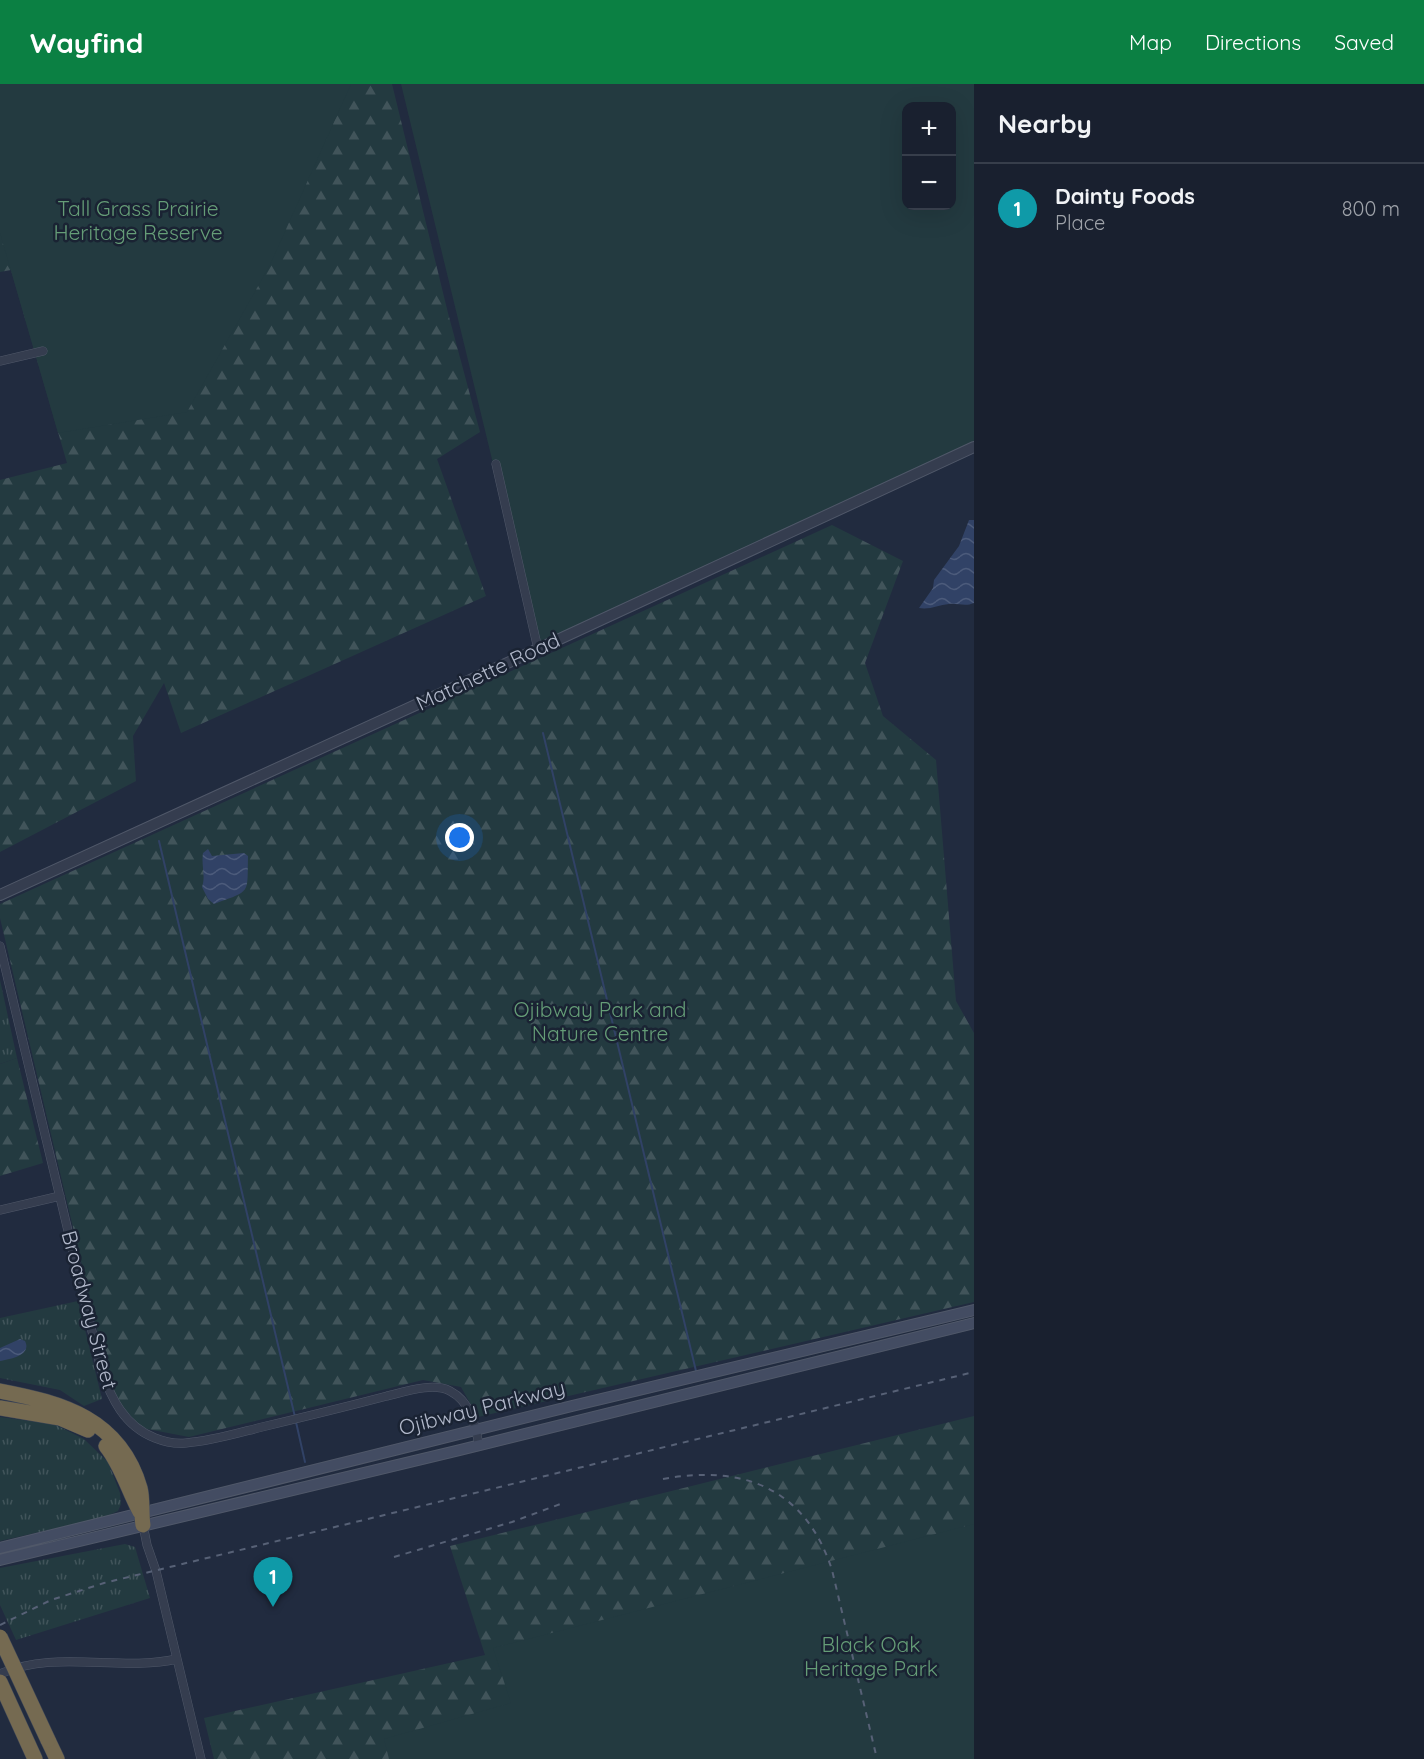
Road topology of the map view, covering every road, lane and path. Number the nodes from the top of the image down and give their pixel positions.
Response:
1 (43, 351) dead end
2 (0, 361) edge
3 (974, 447) edge
4 (496, 464) dead end
5 (538, 649) junction
6 (0, 895) edge
7 (0, 946) edge
8 (60, 1197) junction
9 (0, 1210) edge
10 (974, 1310) edge
11 (974, 1323) edge
12 (0, 1391) edge
13 (0, 1408) edge
14 (476, 1430) junction
15 (479, 1445) junction
16 (142, 1519) junction
17 (0, 1548) edge
18 (0, 1560) edge
19 (0, 1635) edge
20 (177, 1659) junction
21 (0, 1674) edge
22 (0, 1682) edge
23 (32, 1754) edge
24 (57, 1759) edge
25 (201, 1759) edge

1 - 2 street
3 - 5 street, Matchette Road
4 - 5 street
5 - 6 street, Matchette Road
7 - 8 street, Broadway Street
8 - 9 street
8 - 14 street, Broadway Street
10 - 14 main road, Ojibway Parkway
11 - 15 main road, Ojibway Parkway
12 - 16 highway
13 - 16 highway
14 - 15 street, Broadway Street
14 - 16 main road, Ojibway Parkway
15 - 16 main road, Ojibway Parkway
16 - 17 main road, Ojibway Parkway
16 - 18 main road, Ojibway Parkway
16 - 20 street
19 - 24 highway, bridge
20 - 21 street
20 - 25 street
22 - 23 highway

